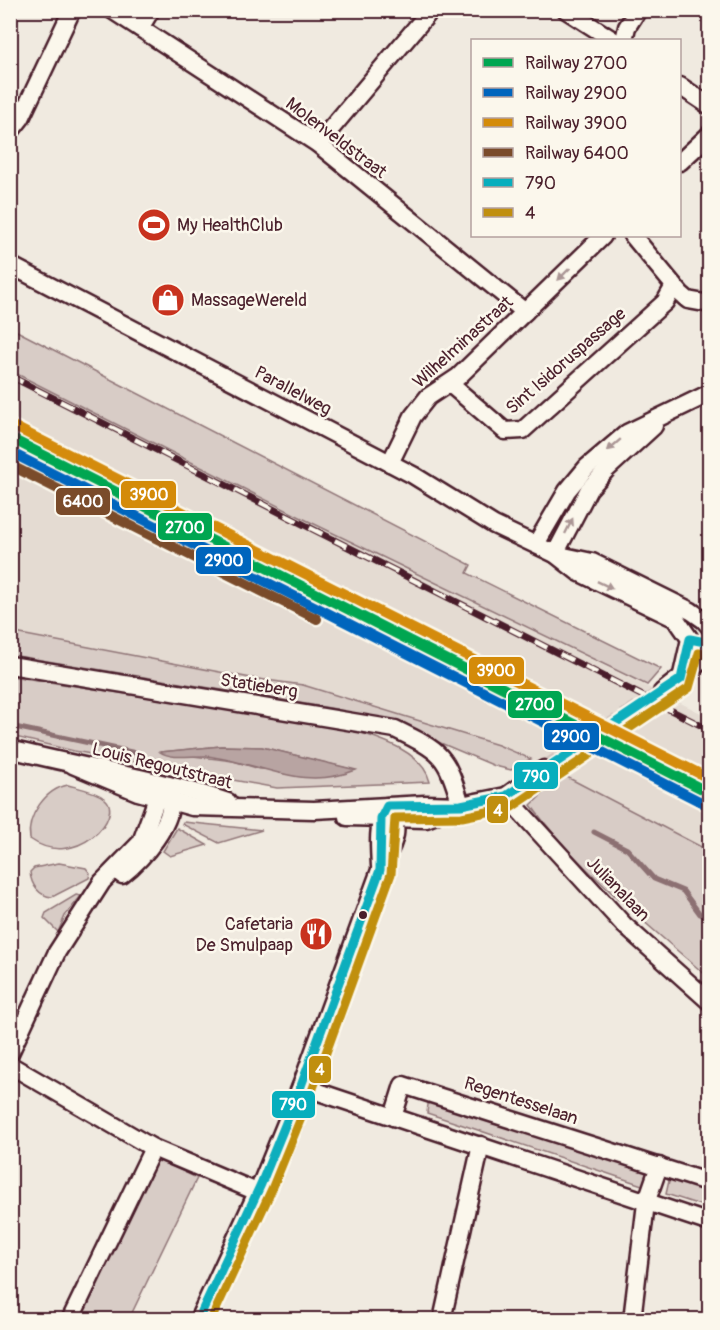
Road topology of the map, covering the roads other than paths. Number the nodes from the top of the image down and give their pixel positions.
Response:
1 (72, 10) edge
2 (112, 10) edge
3 (151, 10) edge
4 (431, 10) edge
5 (566, 10) edge
6 (638, 10) edge
7 (140, 28) junction
8 (611, 39) edge
9 (624, 39) edge
10 (681, 87) edge
11 (710, 106) edge
12 (11, 132) edge
13 (710, 134) edge
14 (318, 144) junction
15 (681, 161) edge
16 (602, 237) edge
17 (634, 237) edge
18 (10, 265) edge
19 (674, 286) junction
20 (710, 304) edge
21 (525, 312) junction
22 (450, 384) junction
23 (710, 393) edge
24 (664, 416) junction
25 (390, 463) junction
26 (536, 544) junction
27 (555, 554) junction
28 (710, 627) edge
29 (690, 639) junction
30 (710, 643) edge
31 (710, 648) edge
32 (10, 665) edge
33 (681, 679) junction
34 (662, 692) tunnel mouth
35 (10, 749) edge
36 (73, 765) junction
37 (544, 769) tunnel mouth
38 (168, 785) junction
39 (506, 796) junction
40 (165, 801) junction
41 (460, 805) junction
42 (241, 806) junction
43 (388, 821) junction
44 (710, 1002) edge
45 (10, 1053) edge
46 (10, 1065) edge
47 (302, 1086) junction
48 (393, 1117) junction
49 (481, 1145) junction
50 (153, 1148) junction
51 (659, 1166) junction
52 (710, 1183) edge
53 (257, 1192) junction
54 (646, 1203) junction
55 (710, 1223) edge
56 (70, 1320) edge
57 (198, 1320) edge
58 (442, 1320) edge
59 (632, 1320) edge

1 - 12 street
2 - 7 street, Molenveldstraat
3 - 7 street
4 - 14 street
5 - 8 street
6 - 9 street
7 - 14 street, Molenveldstraat
10 - 11 street
13 - 15 street
14 - 21 street, Molenveldstraat
16 -> 21 street, Wilhelminastraat
17 - 19 street
18 - 25 street, Parallelweg
19 - 20 street
19 - 22 street, Sint Isidoruspassage
21 - 22 street, Wilhelminastraat
22 - 25 street, Wilhelminastraat
23 - 24 street
24 -> 26 street
27 -> 24 street
25 - 26 street, Parallelweg
26 - 27 street, Parallelweg
27 - 28 street, Parallelweg
27 -> 29 street, Parallelweg
29 - 30 street
29 - 33 street
31 - 33 street
32 - 41 street, Statieberg
33 - 34 street
35 - 36 street, Louis Regoutstraat
36 - 38 street, Louis Regoutstraat
36 - 40 street, Louis Regoutstraat
37 - 39 street, Louis Regoutstraat
38 - 40 street
38 - 42 street, Louis Regoutstraat
39 - 41 street, Louis Regoutstraat
39 - 44 street, Julianalaan
40 - 42 street, Louis Regoutstraat
40 - 45 street
41 - 43 street, Louis Regoutstraat
42 - 43 street, Louis Regoutstraat
43 - 47 street
46 - 50 street
47 - 48 street
47 - 53 street
48 - 49 street
48 - 51 street, Regentesselaan
49 - 54 street
49 - 58 street
50 - 53 street
50 - 56 street
51 - 52 street, Regentesselaan
51 - 54 street
53 - 57 street
54 - 55 street
54 - 59 street

